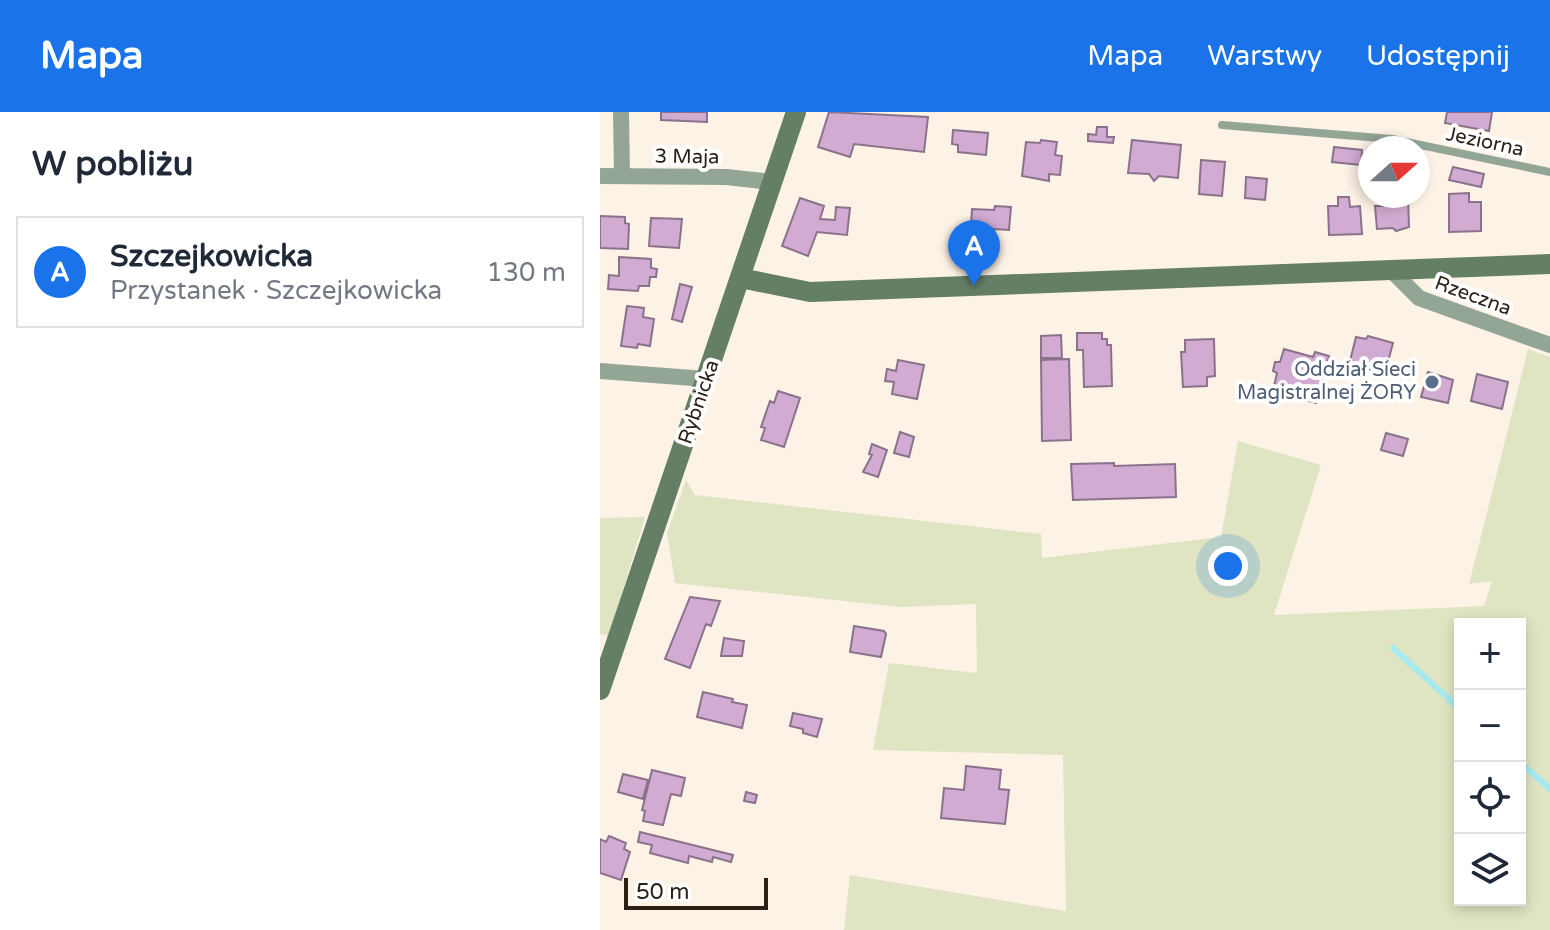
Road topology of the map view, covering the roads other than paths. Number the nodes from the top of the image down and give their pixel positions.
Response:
1 (621, 112) edge
2 (796, 112) edge
3 (1222, 125) dead end
4 (1550, 172) edge
5 (600, 176) edge
6 (622, 176) junction
7 (772, 182) junction
8 (1550, 264) edge
9 (1392, 271) junction
10 (740, 278) junction
11 (1550, 345) edge
12 (600, 371) edge
13 (706, 379) junction
14 (600, 690) edge

1 - 6 street
2 - 7 street, Rybnicka
3 - 4 lane, Jeziorna
5 - 6 street, 3 Maja
6 - 7 street, 3 Maja
7 - 10 street, Rybnicka
8 - 9 street
9 - 10 street
9 - 11 street, Rzeczna
10 - 13 street, Rybnicka
12 - 13 street
13 - 14 street, Rybnicka

